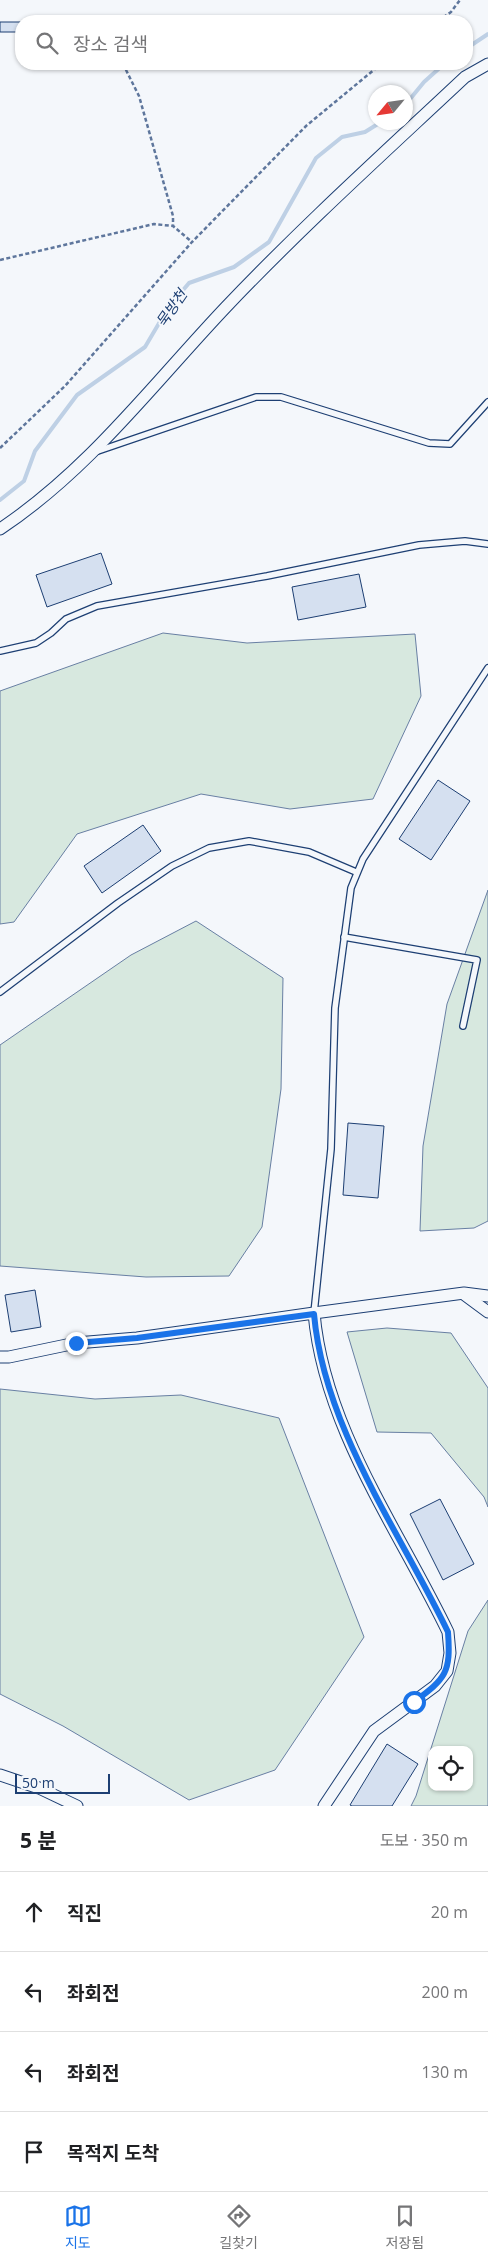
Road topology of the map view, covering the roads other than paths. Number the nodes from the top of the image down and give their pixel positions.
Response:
1 (488, 64) edge
2 (488, 402) edge
3 (91, 454) junction
4 (0, 529) edge
5 (488, 544) edge
6 (0, 651) edge
7 (488, 668) edge
8 (356, 872) junction
9 (344, 937) junction
10 (0, 992) edge
11 (463, 1026) dead end
12 (464, 1294) junction
13 (488, 1296) edge
14 (488, 1312) edge
15 (314, 1314) junction
16 (0, 1357) edge
17 (0, 1775) edge
18 (77, 1806) edge
19 (324, 1806) edge

1 - 3 street
2 - 3 lane
3 - 4 street
5 - 6 lane
7 - 8 lane
8 - 9 lane
8 - 10 lane
9 - 11 lane
9 - 15 lane
12 - 13 street
12 - 14 street
12 - 15 street
15 - 16 street
15 - 19 street
17 - 18 street

